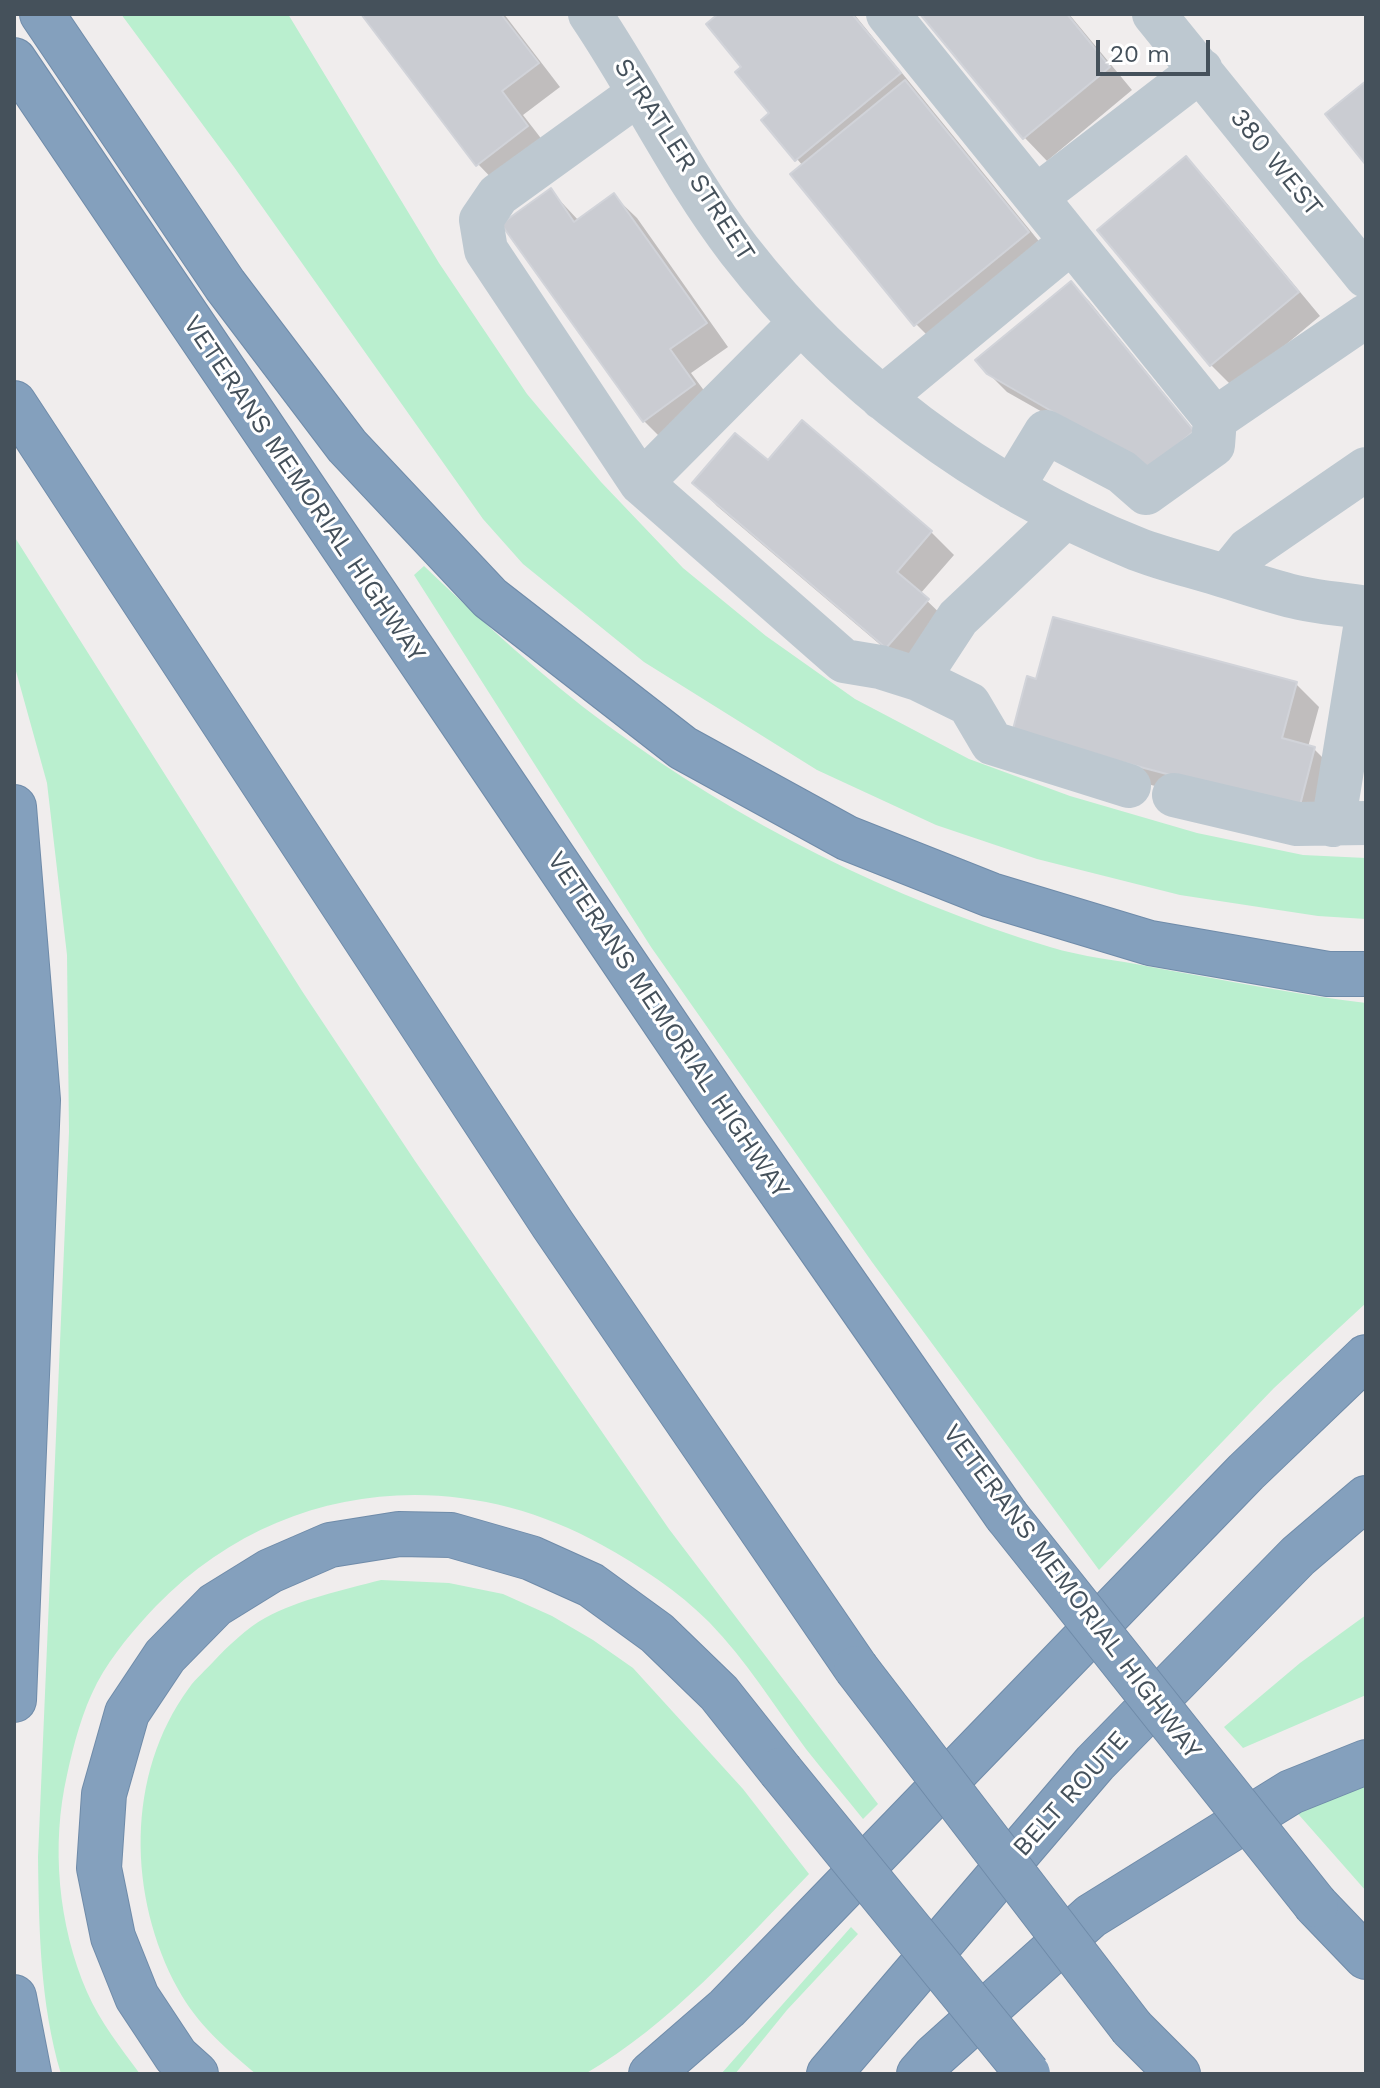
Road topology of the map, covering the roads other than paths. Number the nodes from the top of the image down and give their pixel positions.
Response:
1 (42, 14) edge
2 (888, 14) edge
3 (1154, 14) edge
4 (597, 17) edge
5 (14, 60) edge
6 (1201, 70) junction
7 (638, 94) junction
8 (1036, 197) junction
9 (1071, 242) junction
10 (1366, 276) edge
11 (1366, 316) edge
12 (801, 322) junction
13 (882, 398) junction
14 (14, 403) edge
15 (1215, 419) junction
16 (1366, 469) edge
17 (641, 483) junction
18 (1012, 488) junction
19 (1146, 493) junction
20 (1065, 517) junction
21 (1122, 543) junction
22 (1227, 576) junction
23 (1366, 608) edge
24 (1366, 622) edge
25 (918, 679) junction
26 (1129, 786) dead end
27 (1174, 795) dead end
28 (14, 807) edge
29 (1350, 824) edge
30 (1366, 974) edge
31 (1366, 1357) edge
32 (1366, 1498) edge
33 (14, 1700) edge
34 (1366, 1762) edge
35 (1366, 1957) edge
36 (14, 1997) edge
37 (29, 2074) edge
38 (196, 2074) edge
39 (651, 2074) edge
40 (829, 2074) edge
41 (919, 2074) edge
42 (1028, 2074) edge
43 (1178, 2074) edge

1 - 30 highway
2 - 8 street
3 - 6 street, 380 WEST
4 - 7 street, STRATLER STREET
5 - 35 highway, VETERANS MEMORIAL HIGHWAY, bridge
6 - 8 street
6 - 10 street, 380 WEST
7 - 12 street, STRATLER STREET
7 - 17 street
8 - 9 street
9 - 13 street
9 - 15 street
11 - 15 street
12 - 13 street, STRATLER STREET
12 - 17 street
13 - 18 street, STRATLER STREET
14 - 43 highway, bridge
15 - 19 street
16 - 22 street
17 - 25 street
18 - 19 street
18 - 20 street, STRATLER STREET
19 - 21 street
20 - 21 street, STRATLER STREET
20 - 25 street
21 - 22 street, STRATLER STREET
22 - 23 street, STRATLER STREET
24 - 29 street
25 - 26 street
27 - 29 street
28 - 33 highway
31 - 39 highway
32 - 40 highway, BELT ROUTE
34 - 41 highway
36 - 37 highway
38 - 42 highway, bridge

